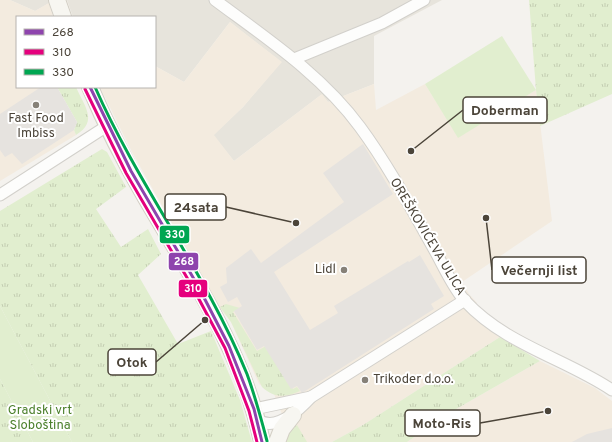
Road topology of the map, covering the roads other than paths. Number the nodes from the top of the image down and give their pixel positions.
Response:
1 (57, 0) edge
2 (215, 0) edge
3 (424, 0) edge
4 (63, 16) edge
5 (294, 59) junction
6 (90, 88) edge
7 (107, 126) junction
8 (0, 195) edge
9 (465, 300) junction
10 (612, 390) edge
11 (311, 397) junction
12 (256, 414) junction
13 (293, 415) junction
14 (262, 442) edge
15 (277, 442) edge

1 - 4 street
2 - 5 street, OREŠKOVIĆEVA ULICA
3 - 5 street
5 - 9 street, OREŠKOVIĆEVA ULICA
6 - 7 street
7 - 8 street
7 - 12 street
9 - 10 street, OREŠKOVIĆEVA ULICA
9 - 11 street
11 - 12 street
11 - 13 street
12 - 13 street
12 - 14 street
13 - 15 street

